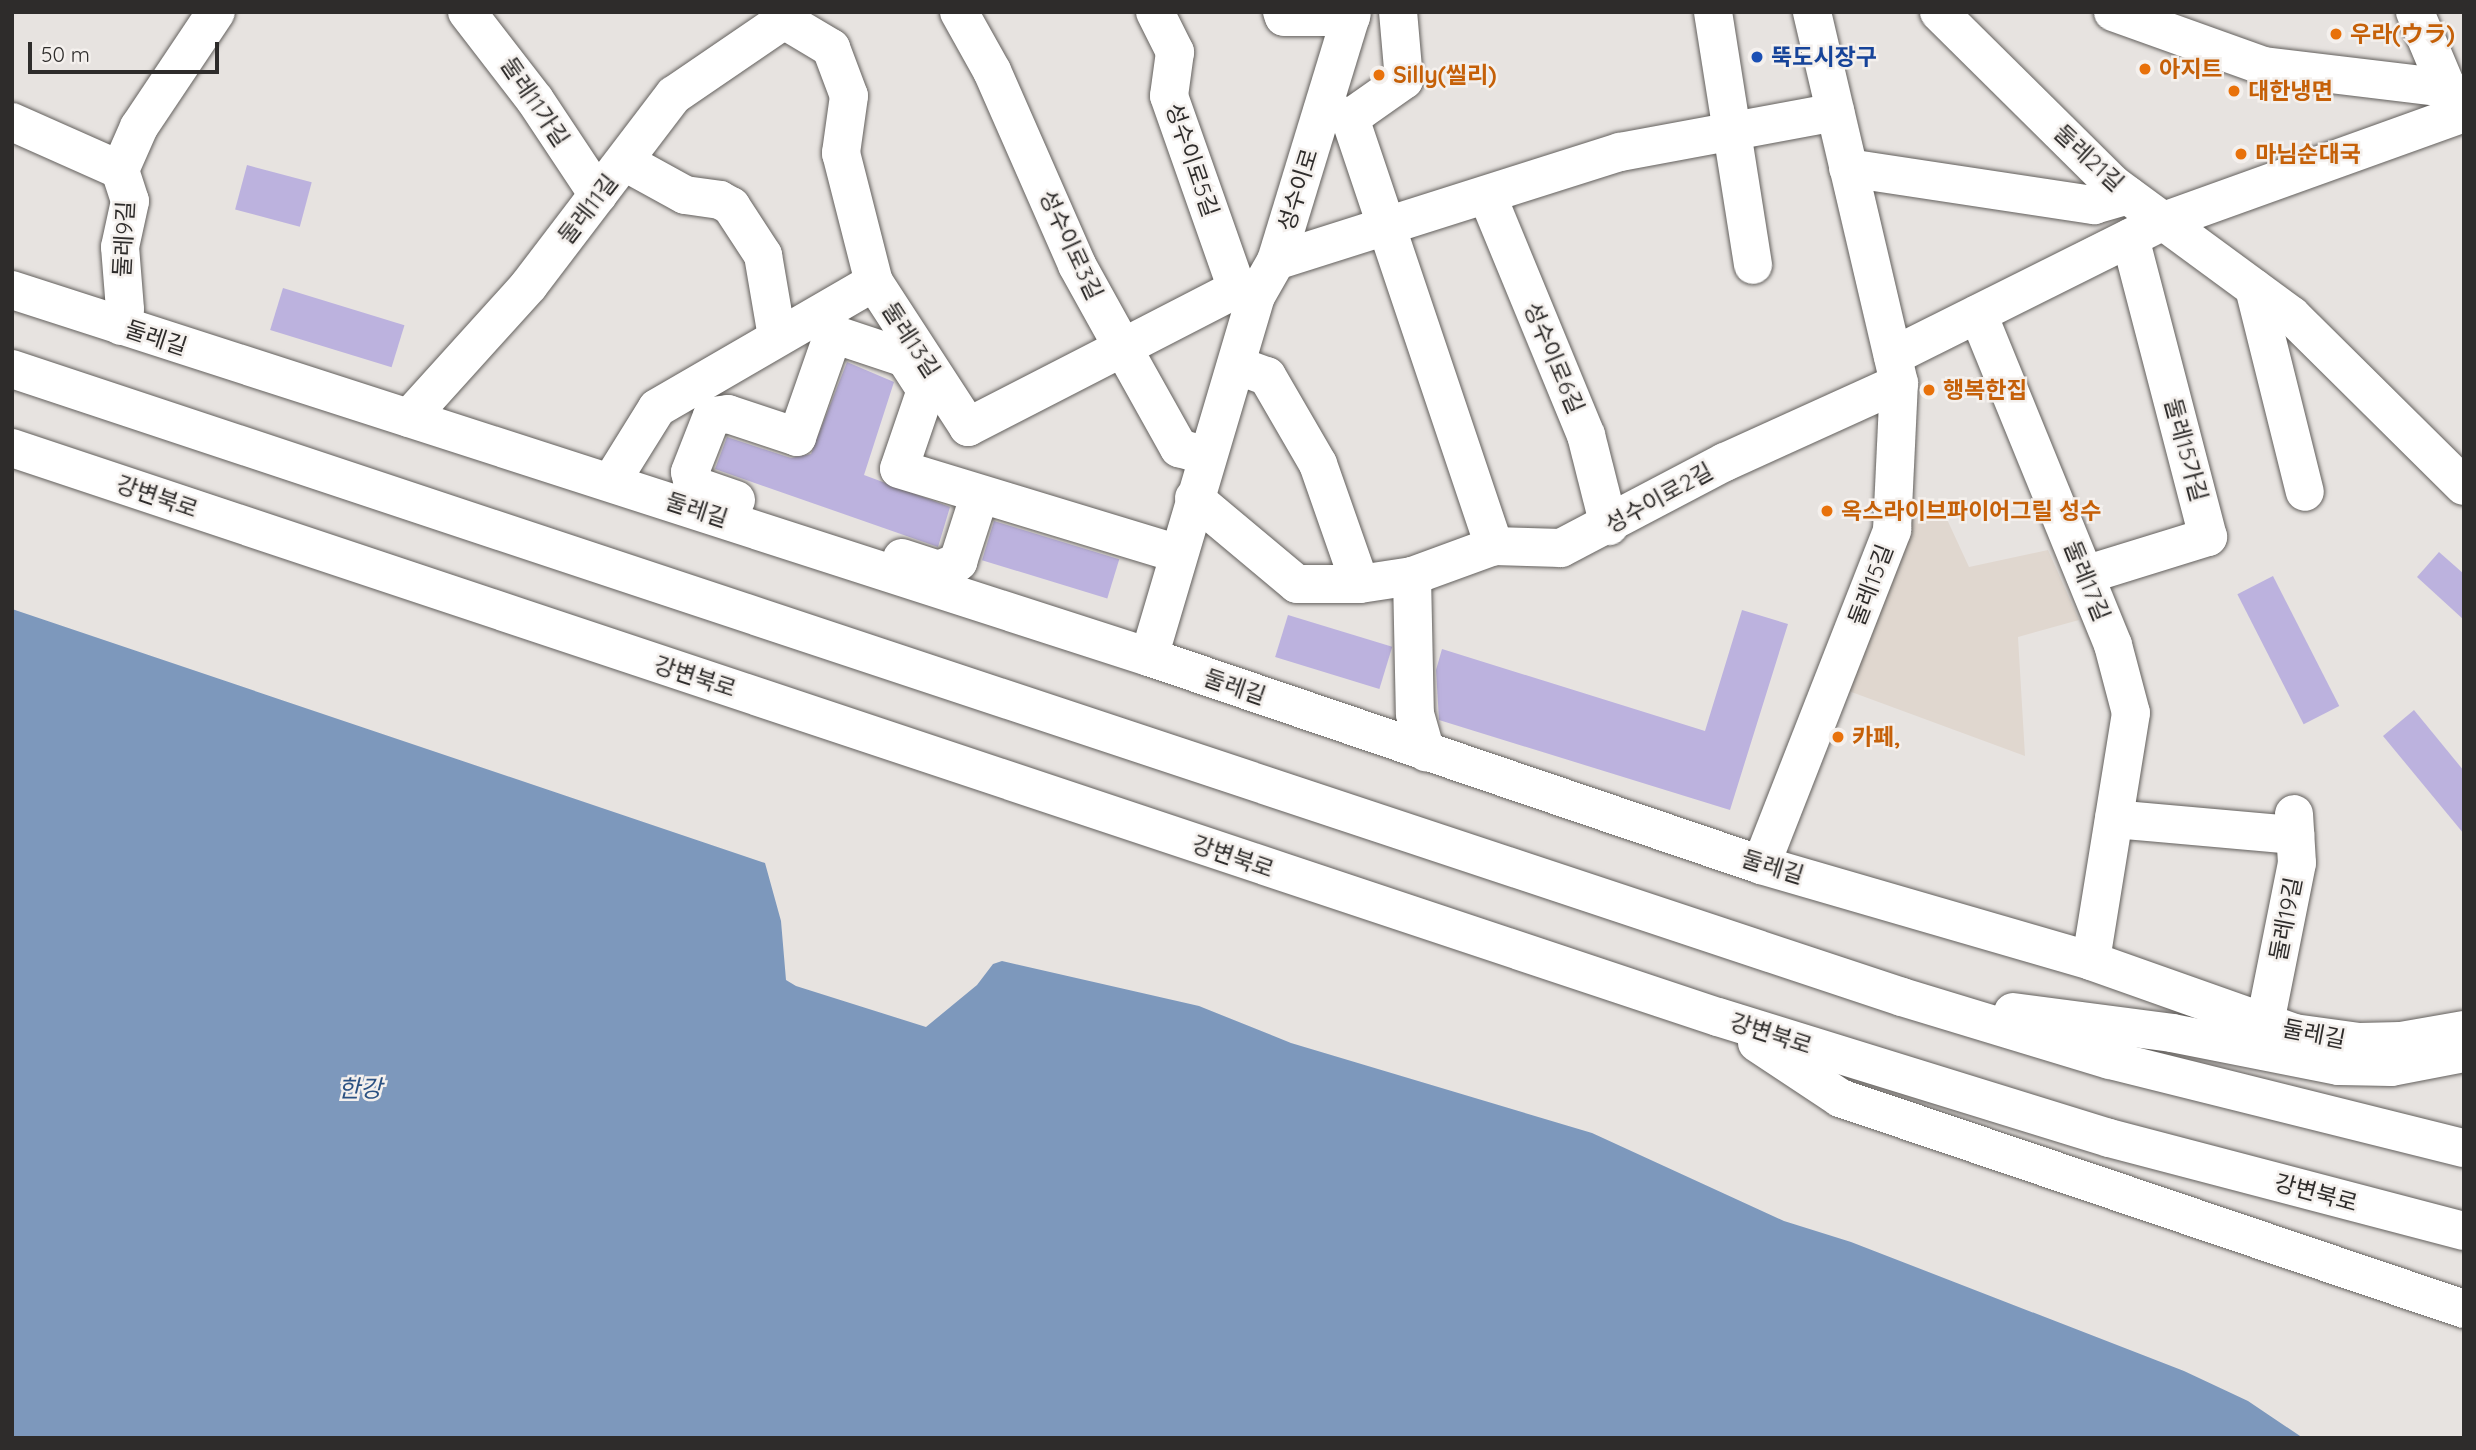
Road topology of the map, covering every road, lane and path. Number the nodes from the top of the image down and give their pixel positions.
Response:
1 (216, 12) edge
2 (467, 12) edge
3 (959, 12) edge
4 (1155, 12) edge
5 (1282, 12) edge
6 (1398, 12) edge
7 (1713, 12) edge
8 (1812, 12) edge
9 (1939, 12) edge
10 (2113, 12) edge
11 (2415, 12) edge
12 (1352, 15) edge
13 (786, 16) edge
14 (2458, 106) edge
15 (1835, 112) junction
16 (1337, 113) junction
17 (14, 127) edge
18 (1734, 131) junction
19 (625, 162) junction
20 (1848, 168) junction
21 (120, 170) junction
22 (597, 195) junction
23 (1487, 195) junction
24 (2128, 195) junction
25 (2164, 221) junction
26 (1387, 228) junction
27 (2130, 239) junction
28 (1276, 261) junction
29 (1753, 265) dead end
30 (874, 282) junction
31 (2254, 288) junction
32 (12, 290) edge
33 (1247, 292) junction
34 (1979, 314) junction
35 (121, 326) junction
36 (777, 337) junction
37 (1123, 348) junction
38 (1236, 365) junction
39 (12, 369) edge
40 (1896, 370) junction
41 (409, 418) junction
42 (12, 449) edge
43 (1207, 456) junction
44 (611, 482) junction
45 (2464, 486) edge
46 (2305, 492) dead end
47 (980, 494) junction
48 (1194, 498) junction
49 (1609, 526) junction
50 (1494, 546) junction
51 (1178, 554) junction
52 (2085, 575) junction
53 (1412, 576) junction
54 (1360, 584) junction
55 (1149, 657) junction
56 (1426, 752) junction
57 (2114, 819) junction
58 (1761, 865) junction
59 (2091, 961) junction
60 (1902, 997) junction
61 (1718, 1017) junction
62 (2265, 1023) junction
63 (2464, 1030) edge
64 (2464, 1053) edge
65 (2464, 1148) edge
66 (2464, 1231) edge
67 (2464, 1309) edge

1 - 21 main road, 둘레9길
2 - 22 main road, 둘레11가길
3 - 37 main road, 성수이로3길
4 - 33 main road, 성수이로5길
5 - 12 main road
6 - 16 main road
7 - 18 main road
8 - 15 main road, 둘레15길
9 - 24 main road, 둘레21길
10 - 14 main road
11 - 14 main road
12 - 16 main road, 성수이로
13 - 19 main road, 둘레11길
13 - 30 main road, 둘레11길
14 - 25 main road
15 - 18 main road
15 - 20 main road, 둘레15길
16 - 26 main road
16 - 28 main road, 성수이로
17 - 21 main road
18 - 23 main road
18 - 29 main road
19 - 22 main road, 둘레11길
19 - 36 main road
20 - 24 main road
20 - 40 main road, 둘레15길
21 - 35 main road, 둘레9길
22 - 41 main road, 둘레11길
23 - 26 main road
23 - 49 main road, 성수이로6길
24 - 25 main road, 둘레21길
25 - 27 main road
25 - 31 main road, 둘레21길
26 - 28 main road
26 - 50 main road
27 - 34 main road
27 - 52 main road, 둘레15가길
28 - 33 main road, 성수이로
30 - 36 main road, 둘레13길
30 - 37 main road, 둘레13길
31 - 45 main road, 둘레21길
31 - 46 main road
32 - 35 main road, 둘레길
33 - 37 main road, 둘레13길
33 - 38 main road, 성수이로
34 - 40 main road
34 - 52 main road, 둘레17길
35 - 41 main road, 둘레길
36 - 44 main road, 둘레13길
37 - 43 main road, 성수이로3길
38 - 43 main road, 성수이로
38 - 54 main road
39 - 60 main road
40 - 49 main road, 성수이로2길
40 - 58 main road, 둘레15길
41 - 44 main road, 둘레길
42 - 61 main road, 강변북로
43 - 48 main road, 성수이로
44 - 55 main road, 둘레길
47 - 47 main road
47 - 51 main road
48 - 51 main road, 성수이로
48 - 54 main road, 성수이로2길
49 - 50 main road, 성수이로2길
50 - 53 main road, 성수이로2길
51 - 55 main road, 성수이로
52 - 57 main road, 둘레17길
53 - 54 main road, 성수이로2길
53 - 56 main road
55 - 56 main road, 둘레길
56 - 58 main road, 둘레길
57 - 59 main road, 둘레17길
57 - 62 main road, 둘레19길
58 - 59 main road, 둘레길
59 - 62 main road, 둘레길
60 - 64 main road
60 - 65 main road
61 - 66 main road, 강변북로
61 - 67 main road
62 - 63 main road, 둘레길

